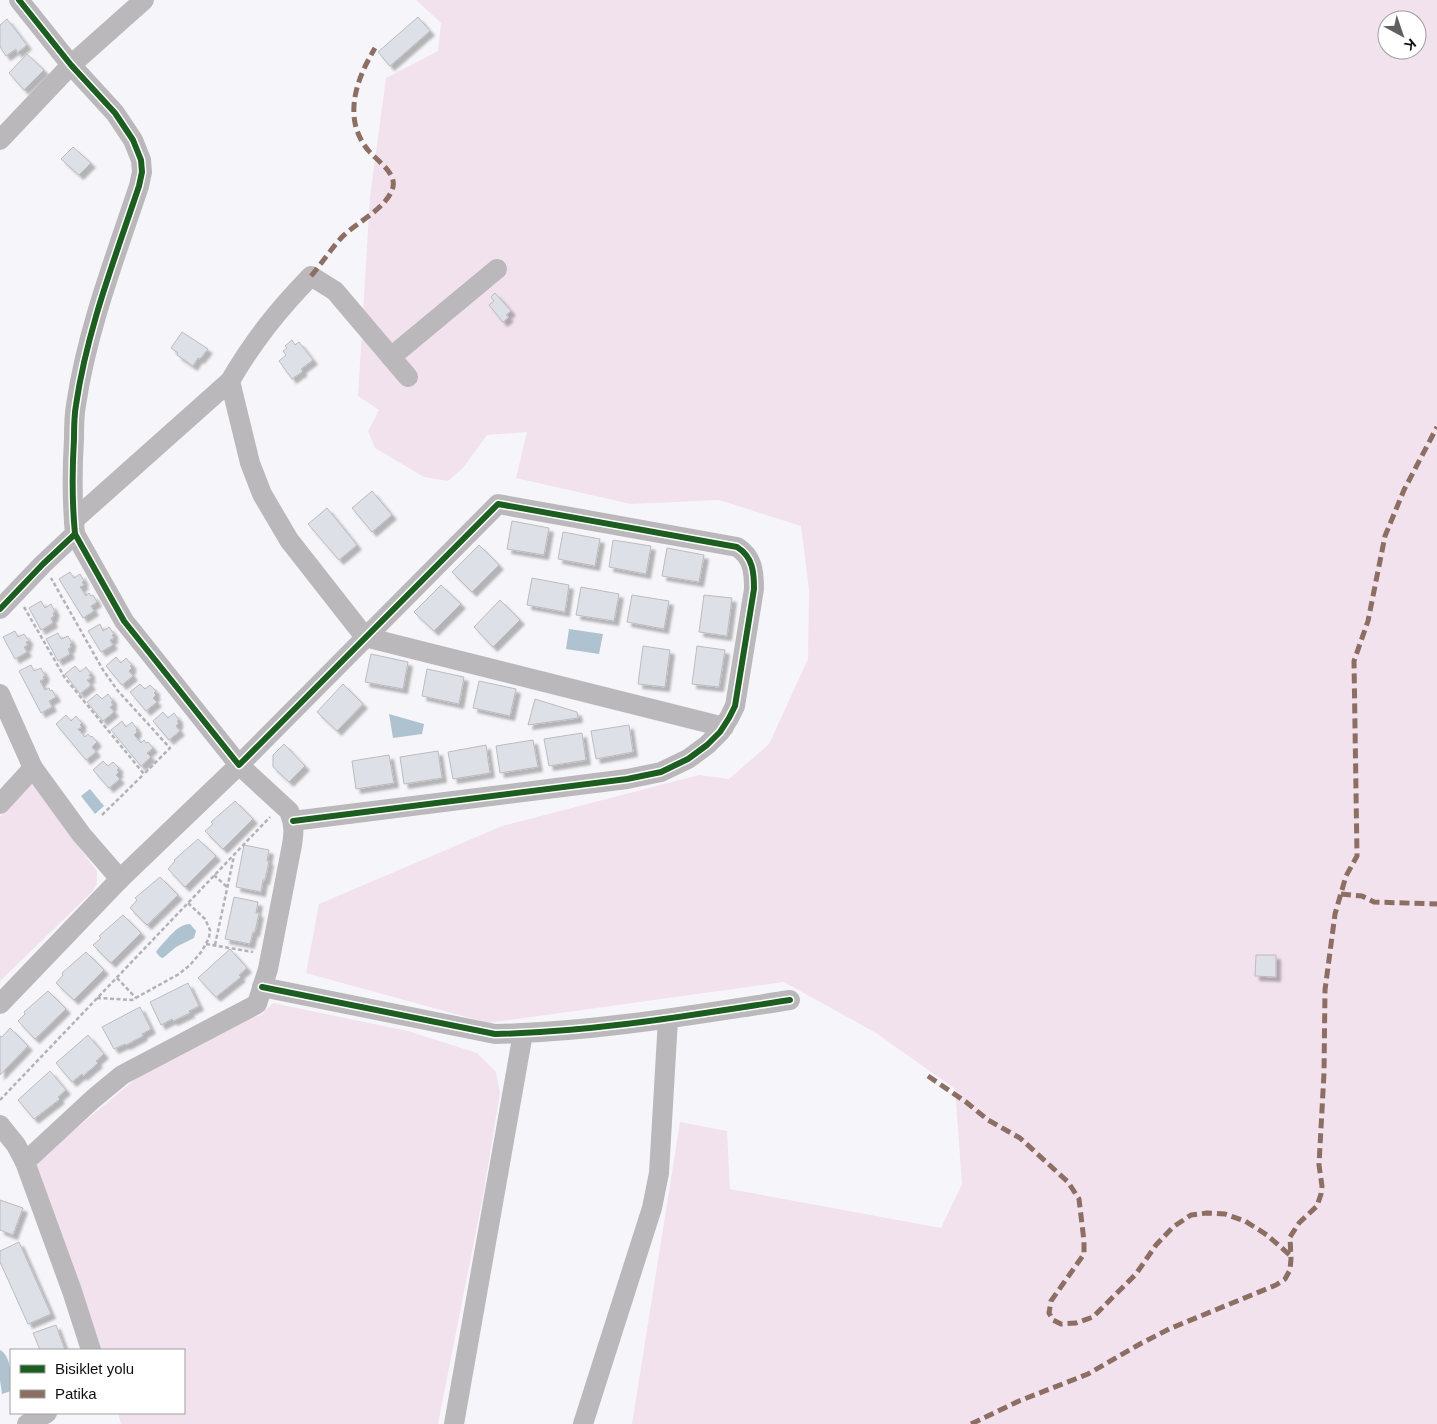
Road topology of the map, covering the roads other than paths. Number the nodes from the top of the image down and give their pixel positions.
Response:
1 (19, 0) edge
2 (144, 0) edge
3 (71, 65) junction
4 (0, 140) edge
5 (497, 268) dead end
6 (391, 357) junction
7 (408, 377) dead end
8 (230, 382) junction
9 (75, 527) junction
10 (0, 609) edge
11 (366, 637) junction
12 (0, 694) edge
13 (724, 727) junction
14 (239, 765) junction
15 (33, 768) junction
16 (0, 804) edge
17 (293, 821) junction
18 (120, 879) junction
19 (262, 987) junction
20 (790, 1000) dead end
21 (0, 1004) edge
22 (668, 1019) junction
23 (524, 1033) junction
24 (0, 1125) edge
25 (25, 1162) junction
26 (91, 1349) edge
27 (45, 1414) edge
28 (27, 1424) edge
29 (454, 1424) edge
30 (583, 1424) edge

1 - 3 street
2 - 3 street
3 - 4 street
3 - 9 street
5 - 6 street
6 - 7 street
6 - 8 street
8 - 9 street
8 - 11 street
9 - 10 street
9 - 14 street
11 - 13 street
11 - 13 street
11 - 14 street
12 - 15 street
13 - 17 street
14 - 17 street
14 - 18 street
15 - 16 street
15 - 18 street
17 - 19 street
18 - 21 street
19 - 23 street
19 - 25 street
20 - 22 street
22 - 23 street
22 - 30 street
23 - 29 street
24 - 25 street
25 - 26 street
27 - 28 street

